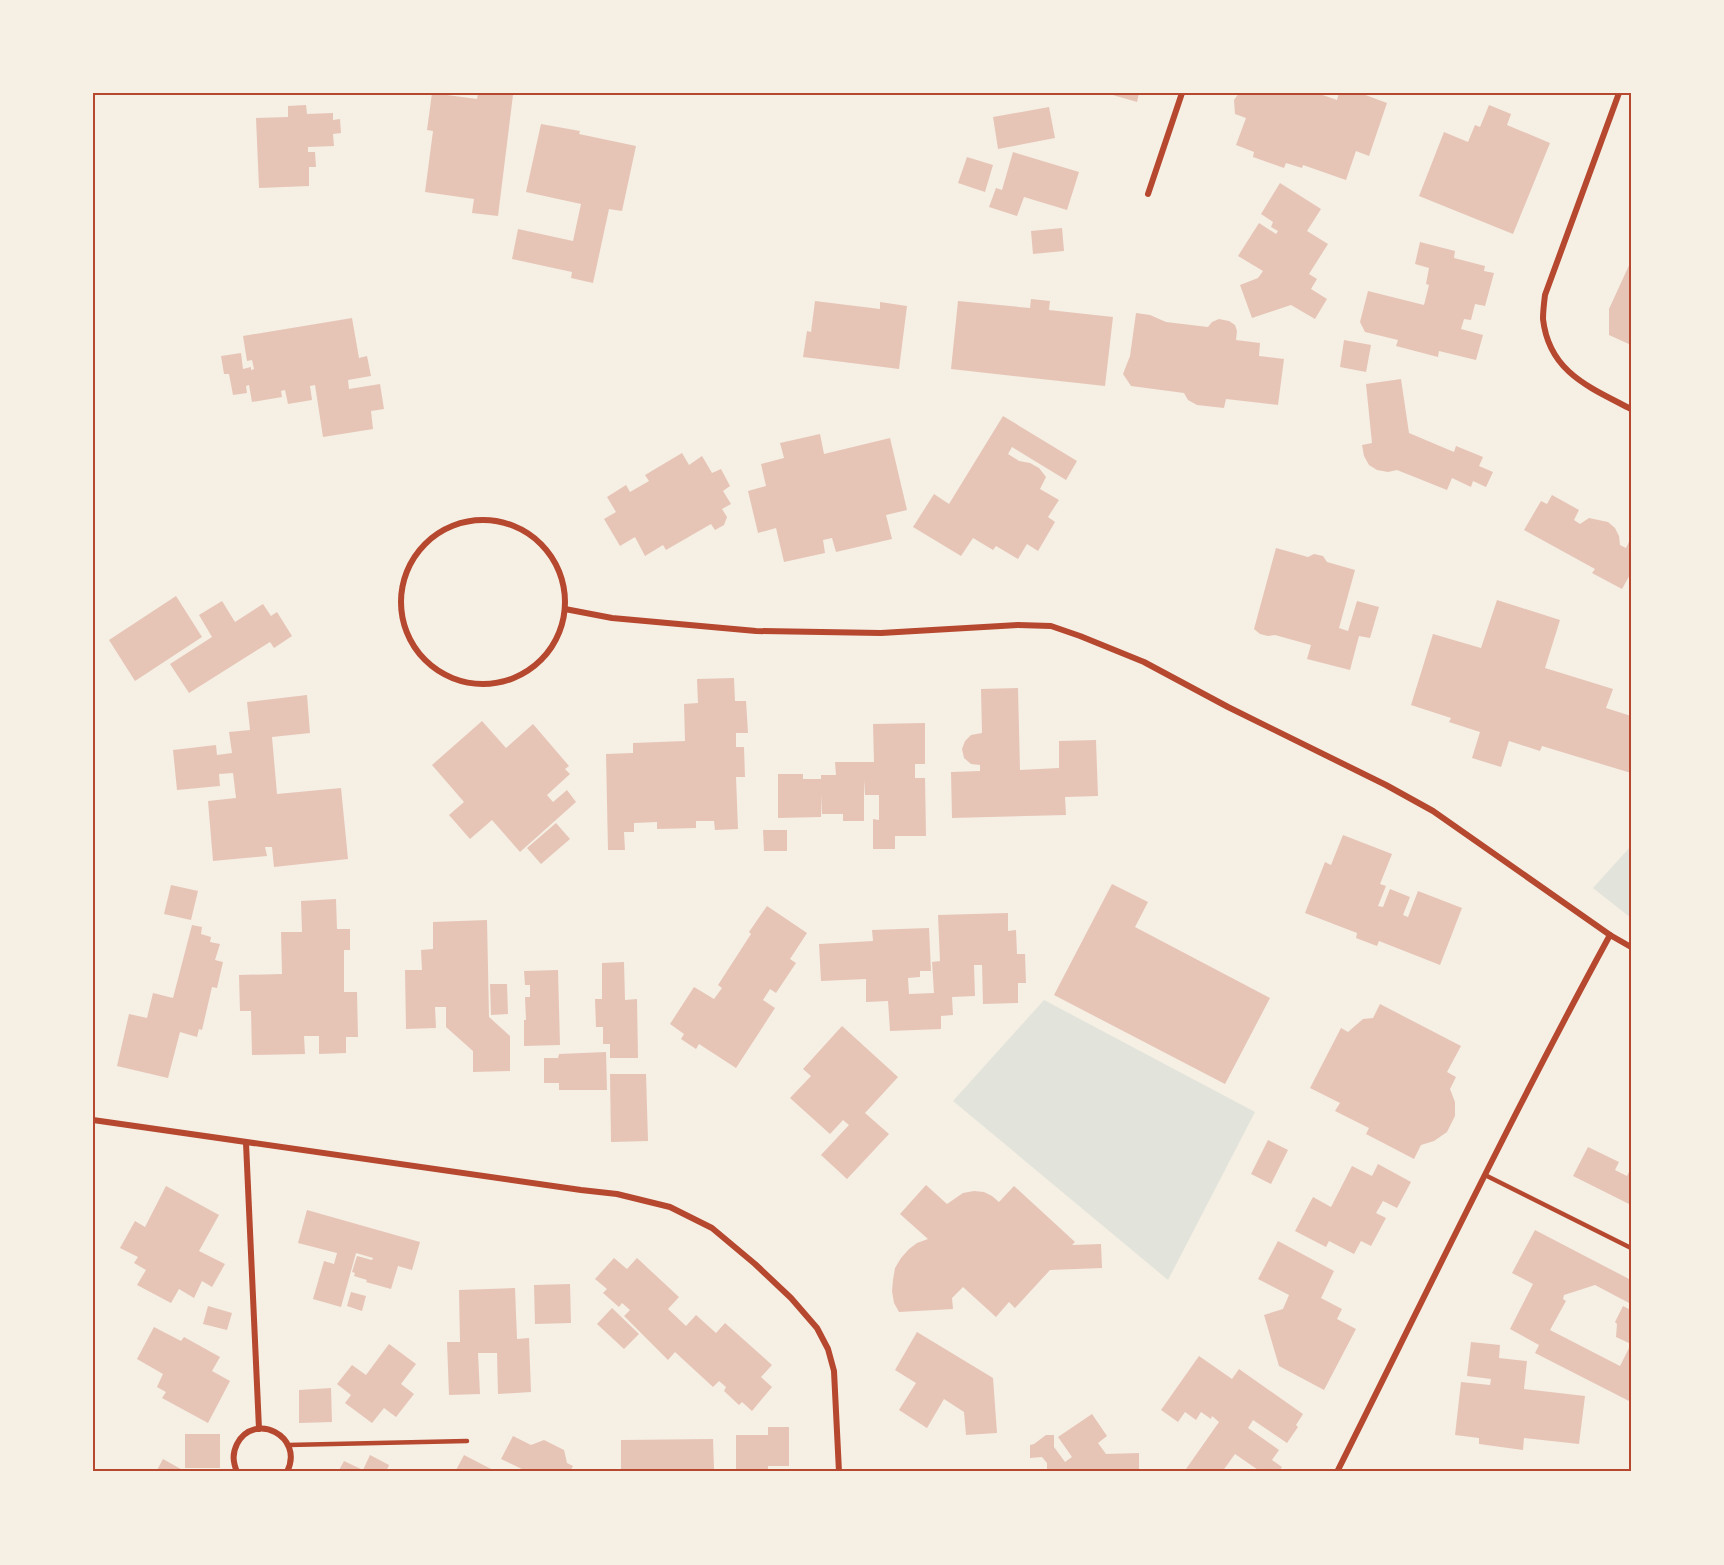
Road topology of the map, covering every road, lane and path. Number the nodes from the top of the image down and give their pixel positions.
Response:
1 (1182, 93) edge
2 (1619, 93) edge
3 (1148, 194) dead end
4 (1631, 409) edge
5 (566, 609) junction
6 (1610, 934) junction
7 (1631, 947) edge
8 (93, 1120) edge
9 (246, 1143) junction
10 (1485, 1175) junction
11 (1631, 1248) edge
12 (259, 1429) junction
13 (466, 1440) dead end
14 (288, 1445) junction
15 (237, 1472) edge
16 (286, 1472) edge
17 (838, 1472) edge
18 (1337, 1472) edge

1 - 3 street
2 - 4 street
5 - 5 street
5 - 6 street
6 - 7 street
6 - 10 street
8 - 9 street
9 - 12 street
9 - 17 street
10 - 11 lane
10 - 18 street
12 - 14 street
12 - 15 street
13 - 14 lane
14 - 16 street

